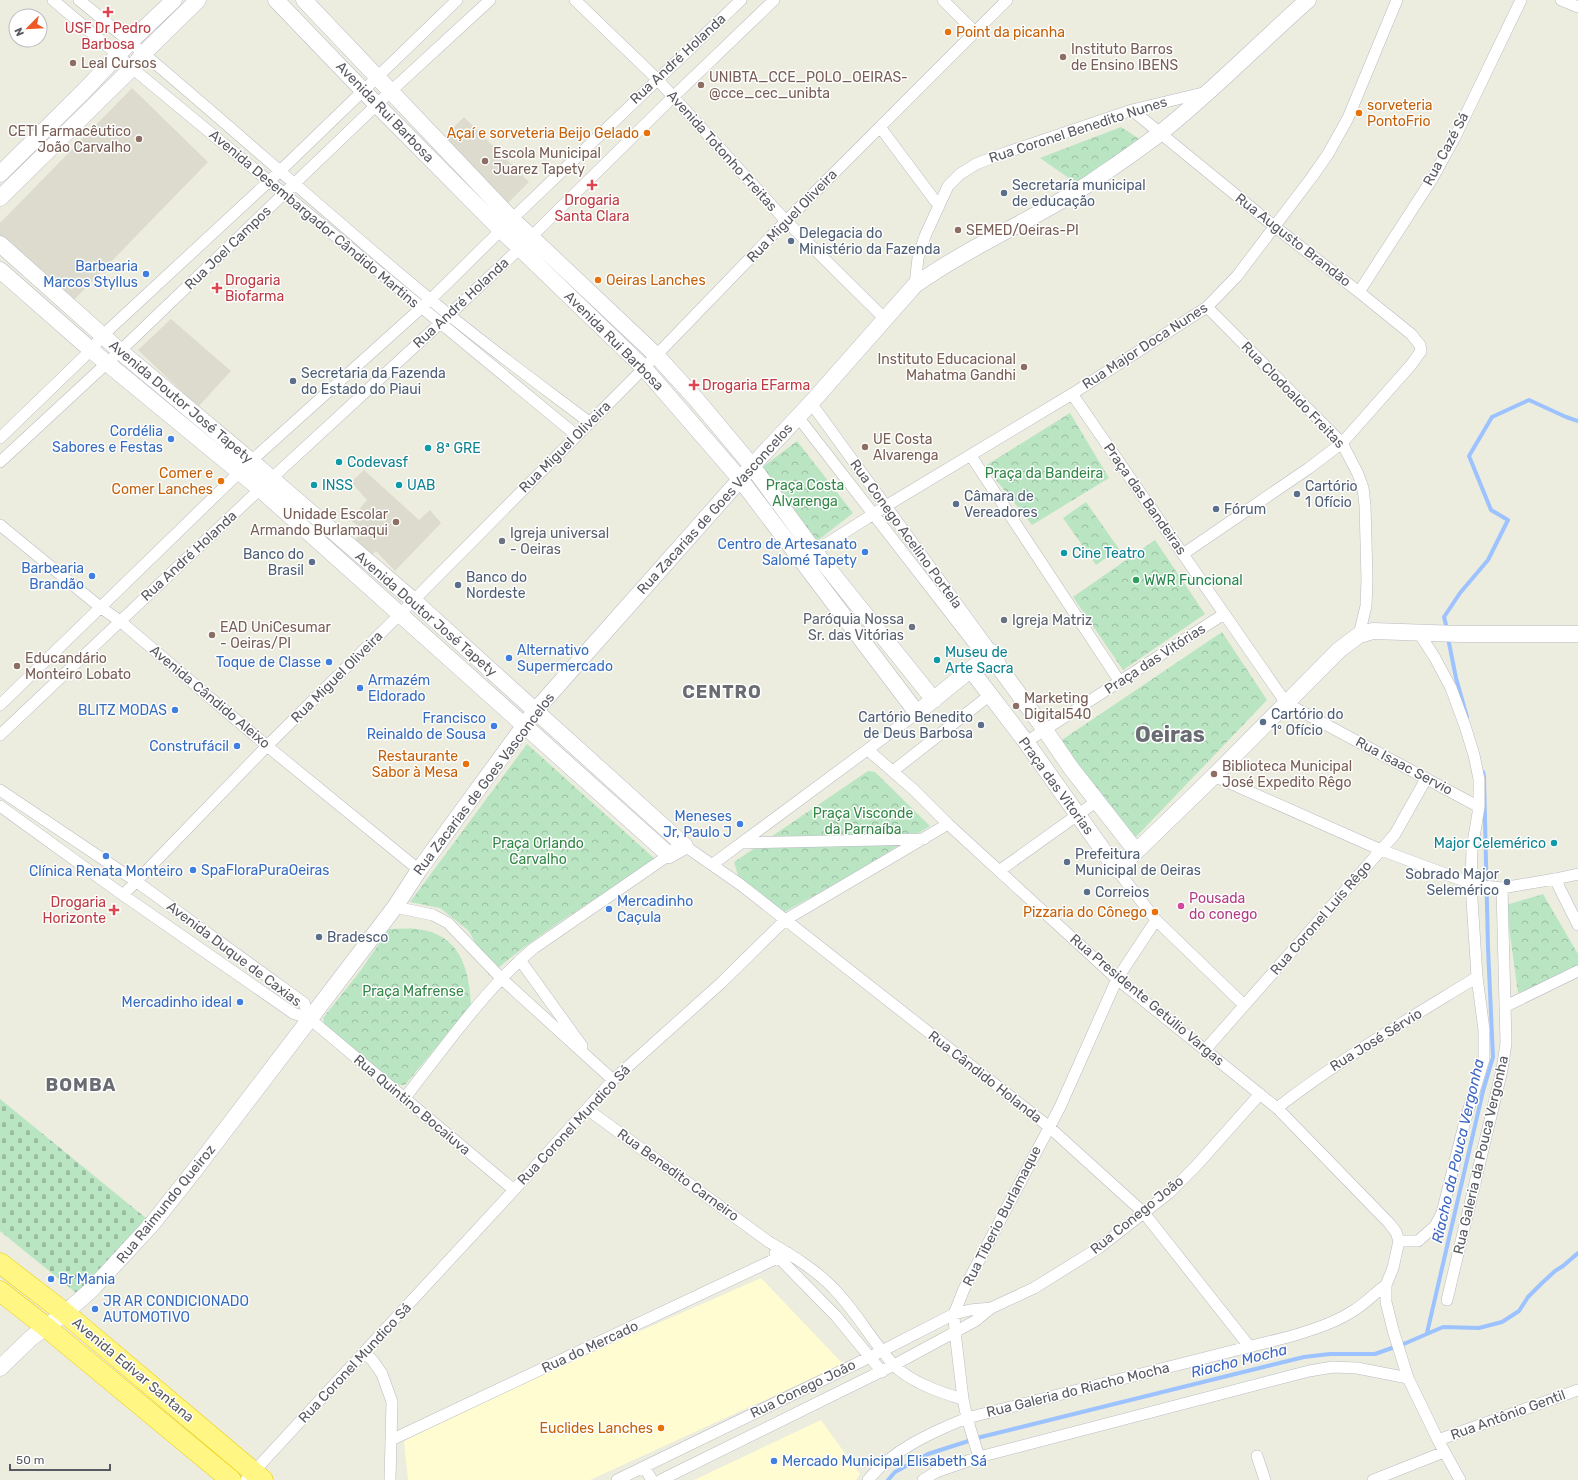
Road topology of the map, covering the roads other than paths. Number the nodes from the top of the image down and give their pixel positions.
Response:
1 (53, 0) edge
2 (79, 0) edge
3 (174, 0) edge
4 (198, 0) edge
5 (276, 0) edge
6 (304, 0) edge
7 (457, 0) edge
8 (490, 0) edge
9 (575, 0) edge
10 (741, 0) edge
11 (774, 0) edge
12 (943, 0) edge
13 (1007, 0) edge
14 (1308, 0) edge
15 (1397, 0) edge
16 (1521, 0) edge
17 (1561, 0) edge
18 (1578, 7) edge
19 (975, 32) junction
20 (130, 42) junction
21 (144, 53) junction
22 (118, 55) junction
23 (132, 68) junction
24 (379, 77) junction
25 (657, 79) junction
26 (364, 91) junction
27 (391, 91) junction
28 (1208, 92) junction
29 (674, 97) junction
30 (377, 105) junction
31 (1132, 110) junction
32 (880, 127) junction
33 (1159, 134) junction
34 (280, 172) junction
35 (0, 174) edge
36 (269, 181) junction
37 (295, 185) junction
38 (284, 195) junction
39 (0, 198) edge
40 (939, 206) junction
41 (512, 219) junction
42 (786, 221) junction
43 (1275, 227) junction
44 (501, 230) junction
45 (525, 242) junction
46 (0, 244) edge
47 (0, 270) edge
48 (915, 285) junction
49 (1359, 292) junction
50 (430, 300) junction
51 (1207, 307) junction
52 (420, 308) junction
53 (450, 315) junction
54 (885, 319) junction
55 (440, 324) junction
56 (103, 335) junction
57 (91, 350) junction
58 (120, 351) junction
59 (656, 355) junction
60 (106, 363) junction
61 (644, 368) junction
62 (1072, 394) junction
63 (811, 403) junction
64 (798, 417) junction
65 (589, 422) junction
66 (576, 435) junction
67 (0, 438) edge
68 (1342, 443) junction
69 (971, 456) junction
70 (251, 461) junction
71 (0, 462) edge
72 (752, 466) junction
73 (240, 472) junction
74 (740, 479) junction
75 (266, 484) junction
76 (886, 506) junction
77 (872, 514) junction
78 (0, 525) edge
79 (814, 552) junction
80 (1183, 554) junction
81 (802, 561) junction
82 (413, 600) junction
83 (100, 607) junction
84 (400, 614) junction
85 (1224, 614) junction
86 (120, 621) junction
87 (1424, 632) junction
88 (1578, 634) edge
89 (1359, 635) junction
90 (992, 659) junction
91 (972, 670) junction
92 (1120, 682) junction
93 (990, 695) junction
94 (934, 700) junction
95 (1286, 703) junction
96 (0, 705) edge
97 (535, 711) junction
98 (917, 714) junction
99 (526, 726) junction
100 (1045, 730) junction
101 (0, 735) edge
102 (1026, 742) junction
103 (268, 746) junction
104 (868, 750) junction
105 (893, 771) junction
106 (1214, 776) junction
107 (1426, 779) junction
108 (0, 790) edge
109 (1097, 802) junction
110 (0, 806) edge
111 (1479, 807) junction
112 (1078, 815) junction
113 (948, 824) junction
114 (924, 839) junction
115 (741, 843) junction
116 (685, 846) junction
117 (1381, 850) junction
118 (1136, 851) junction
119 (669, 855) junction
120 (713, 864) junction
121 (419, 870) junction
122 (999, 870) junction
123 (1117, 870) junction
124 (1578, 874) edge
125 (1555, 879) junction
126 (137, 882) junction
127 (1473, 884) junction
128 (1498, 888) junction
129 (123, 895) junction
130 (395, 906) junction
131 (785, 920) junction
132 (1156, 920) junction
133 (1578, 925) edge
134 (520, 960) junction
135 (1578, 971) edge
136 (1477, 977) junction
137 (502, 979) junction
138 (1117, 979) junction
139 (1244, 1005) junction
140 (1506, 1006) junction
141 (310, 1019) junction
142 (1205, 1050) junction
143 (595, 1064) junction
144 (613, 1080) junction
145 (1260, 1094) junction
146 (404, 1099) junction
147 (1277, 1108) junction
148 (588, 1109) junction
149 (1048, 1126) junction
150 (514, 1190) junction
151 (1144, 1213) junction
152 (1399, 1241) junction
153 (784, 1256) junction
154 (0, 1263) edge
155 (1386, 1284) junction
156 (0, 1291) edge
157 (1447, 1300) dead end
158 (991, 1308) junction
159 (65, 1313) junction
160 (954, 1314) junction
161 (46, 1327) junction
162 (955, 1332) junction
163 (1249, 1346) junction
164 (882, 1351) junction
165 (364, 1352) junction
166 (870, 1357) junction
167 (894, 1365) junction
168 (0, 1368) edge
169 (882, 1372) junction
170 (1408, 1378) junction
171 (1578, 1390) edge
172 (963, 1399) junction
173 (968, 1420) junction
174 (391, 1440) junction
175 (1438, 1440) junction
176 (1444, 1452) junction
177 (978, 1455) junction
178 (1257, 1456) dead end
179 (644, 1467) junction
180 (254, 1478) edge
181 (231, 1480) edge
182 (390, 1480) edge
183 (617, 1480) edge
184 (652, 1480) edge
185 (661, 1480) edge
186 (868, 1480) edge
187 (923, 1480) edge
188 (1265, 1480) edge
189 (1373, 1480) edge
190 (1460, 1480) edge

1 - 22 street, Avenida Desembargador Cândido Martins
2 - 20 street, Avenida Desembargador Cândido Martins
3 - 20 street
4 - 21 street
5 - 26 street, Avenida Rui Barbosa
6 - 24 street, Avenida Rui Barbosa
7 - 24 street, Rua Joel Campos
8 - 27 street, Rua Joel Campos
9 - 25 street, Avenida Totonho Freitas
10 - 25 street, Rua André Holanda
11 - 29 street, Rua André Holanda
12 - 19 street
13 - 19 street, Rua Miguel Oliveira
14 - 28 street, Rua Coronel Benedito Nunes
15 - 43 street, Rua Major Doca Nunes
16 - 49 street, Rua Cazé Sá
17 - 18 street
19 - 32 street, Rua Miguel Oliveira
20 - 21 street, Avenida Desembargador Cândido Martins
20 - 22 street
21 - 23 street
21 - 34 street, Avenida Desembargador Cândido Martins
22 - 23 street, Avenida Desembargador Cândido Martins
22 - 35 street
23 - 36 street, Avenida Desembargador Cândido Martins
23 - 39 street
24 - 26 street, Rua Joel Campos
24 - 27 street, Avenida Rui Barbosa
25 - 29 street, Avenida Totonho Freitas
25 - 41 street, Rua André Holanda
26 - 30 street, Avenida Rui Barbosa
26 - 34 street, Rua Joel Campos
27 - 30 street, Rua Joel Campos
27 - 41 street, Avenida Rui Barbosa
28 - 31 street, Rua Coronel Benedito Nunes
28 - 33 street, Rua Zacarias de Goes Vasconcelos
29 - 42 street, Avenida Totonho Freitas
29 - 45 street, Rua André Holanda
30 - 37 street, Rua Joel Campos
30 - 44 street, Avenida Rui Barbosa
31 - 33 street, Rua Augusto Brandão
31 - 40 street, Rua Coronel Benedito Nunes
32 - 40 street
32 - 42 street, Rua Miguel Oliveira
33 - 43 street, Rua Augusto Brandão
33 - 48 street, Rua Zacarias de Goes Vasconcelos
34 - 36 street, Rua Joel Campos
34 - 37 street, Avenida Desembargador Cândido Martins
36 - 38 street, Avenida Desembargador Cândido Martins
36 - 56 street, Rua Joel Campos
37 - 38 street, Rua Joel Campos
37 - 50 street, Avenida Desembargador Cândido Martins
38 - 52 street, Avenida Desembargador Cândido Martins
38 - 58 street, Rua Joel Campos
40 - 48 street, Rua Coronel Benedito Nunes
41 - 45 street, Avenida Rui Barbosa
42 - 54 street, Avenida Totonho Freitas
42 - 59 street, Rua Miguel Oliveira
43 - 49 street, Rua Augusto Brandão
43 - 51 street, Rua Major Doca Nunes
44 - 45 street, Avenida Rui Barbosa
44 - 50 street, Rua André Holanda
45 - 53 street, Rua André Holanda
45 - 59 street, Avenida Rui Barbosa
45 - 61 street, Avenida Rui Barbosa
46 - 56 street, Avenida Doutor José Tapety
47 - 57 street, Avenida Doutor José Tapety
48 - 54 street, Rua Zacarias de Goes Vasconcelos
49 - 68 street, Rua Augusto Brandão
50 - 52 street, Rua André Holanda
50 - 53 street, Avenida Desembargador Cândido Martins
51 - 62 street, Rua Major Doca Nunes
51 - 68 street, Rua Clodoaldo Freitas
52 - 55 street, Avenida Desembargador Cândido Martins
52 - 70 street, Rua André Holanda
53 - 55 street, Rua André Holanda
53 - 65 street, Avenida Desembargador Cândido Martins
54 - 63 street, Rua Zacarias de Goes Vasconcelos
55 - 66 street, Avenida Desembargador Cândido Martins
55 - 75 street, Rua André Holanda
56 - 57 street, Rua Joel Campos
56 - 58 street, Avenida Doutor José Tapety
57 - 60 street, Avenida Doutor José Tapety
57 - 67 street, Rua Joel Campos
58 - 60 street, Rua Joel Campos
58 - 70 street, Avenida Doutor José Tapety
59 - 61 street, Rua Miguel Oliveira
59 - 72 street, Avenida Rui Barbosa
60 - 71 street, Rua Joel Campos
60 - 73 street, Avenida Doutor José Tapety
61 - 65 street, Rua Miguel Oliveira
61 - 74 street, Avenida Rui Barbosa
62 - 69 street, Rua Major Doca Nunes
62 - 80 street, Praça das Bandeiras
63 - 64 street, Rua Zacarias de Goes Vasconcelos
63 - 76 street, Rua Conego Acelino Portela
64 - 72 street, Rua Zacarias de Goes Vasconcelos
64 - 77 street, Rua Conego Acelino Portela
65 - 66 street, Rua Miguel Oliveira
66 - 82 street, Rua Miguel Oliveira
68 - 80 street
68 - 89 street, Rua Clodoaldo Freitas
69 - 76 street, Rua Major Doca Nunes
69 - 92 street
70 - 73 street, Rua André Holanda
70 - 75 street, Avenida Doutor José Tapety
72 - 74 street, Rua Zacarias de Goes Vasconcelos
72 - 79 street, Avenida Rui Barbosa
73 - 75 street, Avenida Doutor José Tapety
73 - 83 street, Rua André Holanda
74 - 81 street, Avenida Rui Barbosa
74 - 97 street, Rua Zacarias de Goes Vasconcelos
75 - 82 street, Avenida Doutor José Tapety
75 - 84 street, Avenida Doutor José Tapety
75 - 86 street, Rua André Holanda
76 - 77 street, Rua Major Doca Nunes
76 - 90 street, Rua Conego Acelino Portela
77 - 79 street, Rua Major Doca Nunes
77 - 90 street, Rua Conego Acelino Portela
78 - 83 street, Avenida Cândido Aleixo
79 - 81 street, Rua Major Doca Nunes
79 - 94 street, Avenida Rui Barbosa
80 - 85 street, Praça das Bandeiras
81 - 98 street, Avenida Rui Barbosa
82 - 84 street, Rua Miguel Oliveira
82 - 97 street, Avenida Doutor José Tapety
83 - 86 street, Avenida Cândido Aleixo
83 - 96 street, Rua André Holanda
84 - 99 street, Avenida Doutor José Tapety
84 - 103 street, Rua Miguel Oliveira
85 - 92 street, Praça das Vitórias
85 - 95 street, Praça das Bandeiras
86 - 101 street, Rua André Holanda
86 - 103 street, Avenida Cândido Aleixo
87 - 88 street
87 - 89 street
87 - 111 street, Rua Galeria da Pouca Vergonha
89 - 95 street
90 - 91 street
90 - 100 street, Rua Conego Acelino Portela
91 - 93 street, Praça das Vitorias
91 - 94 street
92 - 100 street, Praça das Vitórias
93 - 102 street, Praça das Vitorias
93 - 105 street
94 - 98 street
95 - 106 street
95 - 107 street, Rua Isaac Servio
97 - 99 street, Rua Zacarias de Goes Vasconcelos
97 - 116 street, Avenida Doutor José Tapety
98 - 104 street
99 - 119 street, Avenida Doutor José Tapety
99 - 121 street, Rua Zacarias de Goes Vasconcelos
100 - 102 street, Praça das Vitórias
100 - 109 street, Rua Conego Acelino Portela
102 - 112 street, Praça das Vitorias
103 - 121 street, Avenida Cândido Aleixo
103 - 126 street, Rua Miguel Oliveira
104 - 105 street, Rua Presidente Getúlio Vargas
104 - 115 street
105 - 113 street, Rua Presidente Getúlio Vargas
106 - 117 street
106 - 118 street
107 - 111 street, Rua Isaac Servio
107 - 117 street, Rua Coronel Luís Rêgo
108 - 126 street, Avenida Duque de Caxias
109 - 112 street
109 - 118 street, Rua Conego Acelino Portela
110 - 129 street, Avenida Duque de Caxias
111 - 127 street, Rua Galeria da Pouca Vergonha
112 - 122 street
112 - 123 street, Praça das Vitorias
113 - 114 street, Rua Coronel Mundico Sá
113 - 122 street, Rua Presidente Getúlio Vargas
114 - 115 street
114 - 131 street, Rua Coronel Mundico Sá
115 - 120 street
116 - 119 street
116 - 120 street, Rua Cândido Holanda
117 - 127 street
117 - 139 street, Rua Coronel Luís Rêgo
118 - 123 street
119 - 134 street
120 - 131 street, Rua Cândido Holanda
121 - 130 street, Rua Zacarias de Goes Vasconcelos
122 - 138 street, Rua Presidente Getúlio Vargas
123 - 132 street, Praça das Vitorias
124 - 125 street
125 - 128 street
125 - 133 street
126 - 129 street, Rua Miguel Oliveira
126 - 141 street, Avenida Duque de Caxias
127 - 128 street
127 - 136 street, Rua Galeria da Pouca Vergonha
128 - 140 street, Rua Galeria da Pouca Vergonha
129 - 141 street, Avenida Duque de Caxias
130 - 137 street
130 - 141 street, Rua Zacarias de Goes Vasconcelos
131 - 144 street, Rua Coronel Mundico Sá
131 - 149 street, Rua Cândido Holanda
132 - 138 street, Rua Tiberio Burlamaque
132 - 139 street
134 - 137 street
134 - 143 street
135 - 140 street
136 - 147 street, Rua José Sérvio
136 - 152 street, Rua Galeria da Pouca Vergonha
137 - 143 street
137 - 146 street
138 - 142 street, Rua Presidente Getúlio Vargas
138 - 149 street, Rua Tiberio Burlamaque
139 - 142 street, Rua Coronel Luís Rêgo
140 - 157 street, Rua Galeria da Pouca Vergonha
141 - 146 street, Rua Quintino Bocaiuva
141 - 159 street, Rua Raimundo Queiroz
142 - 145 street, Rua Presidente Getúlio Vargas
143 - 144 street
144 - 148 street, Rua Coronel Mundico Sá
145 - 147 street, Rua Presidente Getúlio Vargas
145 - 151 street, Rua Conego João
146 - 150 street, Rua Quintino Bocaiuva
147 - 152 street, Rua Presidente Getúlio Vargas
148 - 150 street, Rua Coronel Mundico Sá
148 - 153 street, Rua Benedito Carneiro
149 - 151 street, Rua Cândido Holanda
149 - 160 street, Rua Tiberio Burlamaque
150 - 165 street, Rua Coronel Mundico Sá
151 - 158 street, Rua Conego João
151 - 163 street, Rua Cândido Holanda
152 - 155 street
153 - 164 street, Rua Benedito Carneiro
153 - 166 street, Rua Benedito Carneiro
153 - 174 street, Rua do Mercado
154 - 159 highway, Avenida Edivar Santana
155 - 163 street, Rua Galeria do Riacho Mocha
155 - 170 street
156 - 161 highway, Avenida Edivar Santana
158 - 160 street, Rua Conego João
158 - 162 street, Rua Conego João
159 - 161 street, Rua Raimundo Queiroz
159 - 180 highway, Avenida Edivar Santana
160 - 162 street, Rua Tiberio Burlamaque
160 - 164 street, Rua Conego João
161 - 168 street, Rua Raimundo Queiroz
161 - 181 highway, Avenida Edivar Santana
162 - 167 street, Rua Conego João
162 - 172 street, Rua Tiberio Burlamaque
163 - 173 street, Rua Galeria do Riacho Mocha
164 - 166 street, Rua Conego João
164 - 167 street, Rua Benedito Carneiro
165 - 174 street
165 - 180 street, Rua Coronel Mundico Sá
166 - 169 street, Rua Benedito Carneiro
166 - 179 street, Rua Conego João
167 - 169 street, Rua Conego João
167 - 172 street, Rua Benedito Carneiro
169 - 185 street, Rua Conego João
170 - 175 street
170 - 177 street
171 - 175 street, Rua Antônio Gentil
172 - 173 street, Rua Tiberio Burlamaque
173 - 177 street, Rua Tiberio Burlamaque
173 - 186 street, Rua Galeria do Riacho Mocha
174 - 182 street
175 - 176 street
176 - 189 street, Rua Antônio Gentil
176 - 190 street
177 - 187 street
178 - 188 street
179 - 183 street, Rua Conego João
179 - 184 street

